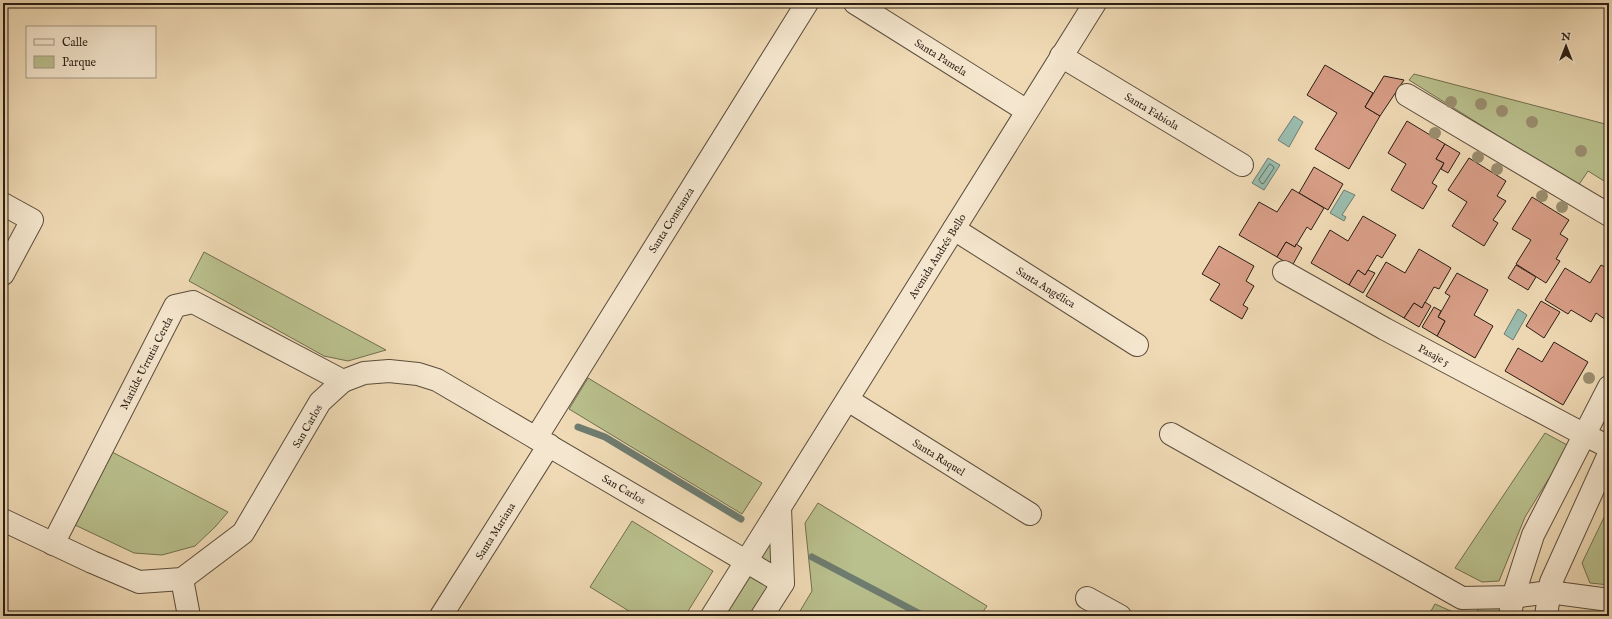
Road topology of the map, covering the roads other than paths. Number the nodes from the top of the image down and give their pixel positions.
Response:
1 (806, 3) edge
2 (855, 3) edge
3 (1095, 3) edge
4 (1061, 56) junction
5 (1407, 95) dead end
6 (1027, 111) junction
7 (1242, 165) dead end
8 (3, 204) edge
9 (1609, 215) edge
10 (954, 229) junction
11 (1284, 272) dead end
12 (3, 274) edge
13 (1137, 345) dead end
14 (343, 381) junction
15 (1609, 387) edge
16 (848, 400) junction
17 (1171, 434) dead end
18 (1585, 435) junction
19 (542, 442) junction
20 (1609, 447) edge
21 (1609, 454) edge
22 (780, 508) junction
23 (1030, 514) dead end
24 (3, 520) edge
25 (54, 544) junction
26 (746, 561) junction
27 (182, 579) junction
28 (783, 583) junction
29 (1549, 592) junction
30 (1087, 598) dead end
31 (1609, 600) edge
32 (1512, 607) edge
33 (189, 616) edge
34 (441, 616) edge
35 (712, 616) edge
36 (762, 616) edge
37 (1120, 616) edge
38 (1546, 616) edge

1 - 19 street, Santa Constanza
2 - 6 street, Santa Pamela
3 - 4 street, Avenida Andrés Bello
4 - 6 street, Avenida Andrés Bello
4 - 7 street, Santa Fabiola
5 - 9 street
6 - 10 street, Avenida Andrés Bello
8 - 12 street
10 - 13 street, Santa Angélica
10 - 16 street, Avenida Andrés Bello
11 - 18 street, Pasaje 5
14 - 19 street, San Carlos
14 - 25 street, Matilde Urrutia Cerda
14 - 27 street, San Carlos
15 - 18 street
16 - 22 street, Avenida Andrés Bello
16 - 23 street, Santa Raquel
17 - 32 street
18 - 20 street, Pasaje 5
18 - 32 street
19 - 26 street, San Carlos
19 - 34 street, Santa Mariana
21 - 29 street
22 - 26 street, Avenida Andrés Bello
22 - 28 street
24 - 25 street
25 - 27 street
26 - 28 street, San Carlos
26 - 35 street, Avenida Andrés Bello
27 - 33 street
28 - 36 street
29 - 31 street
29 - 32 street
29 - 38 street
30 - 37 street

